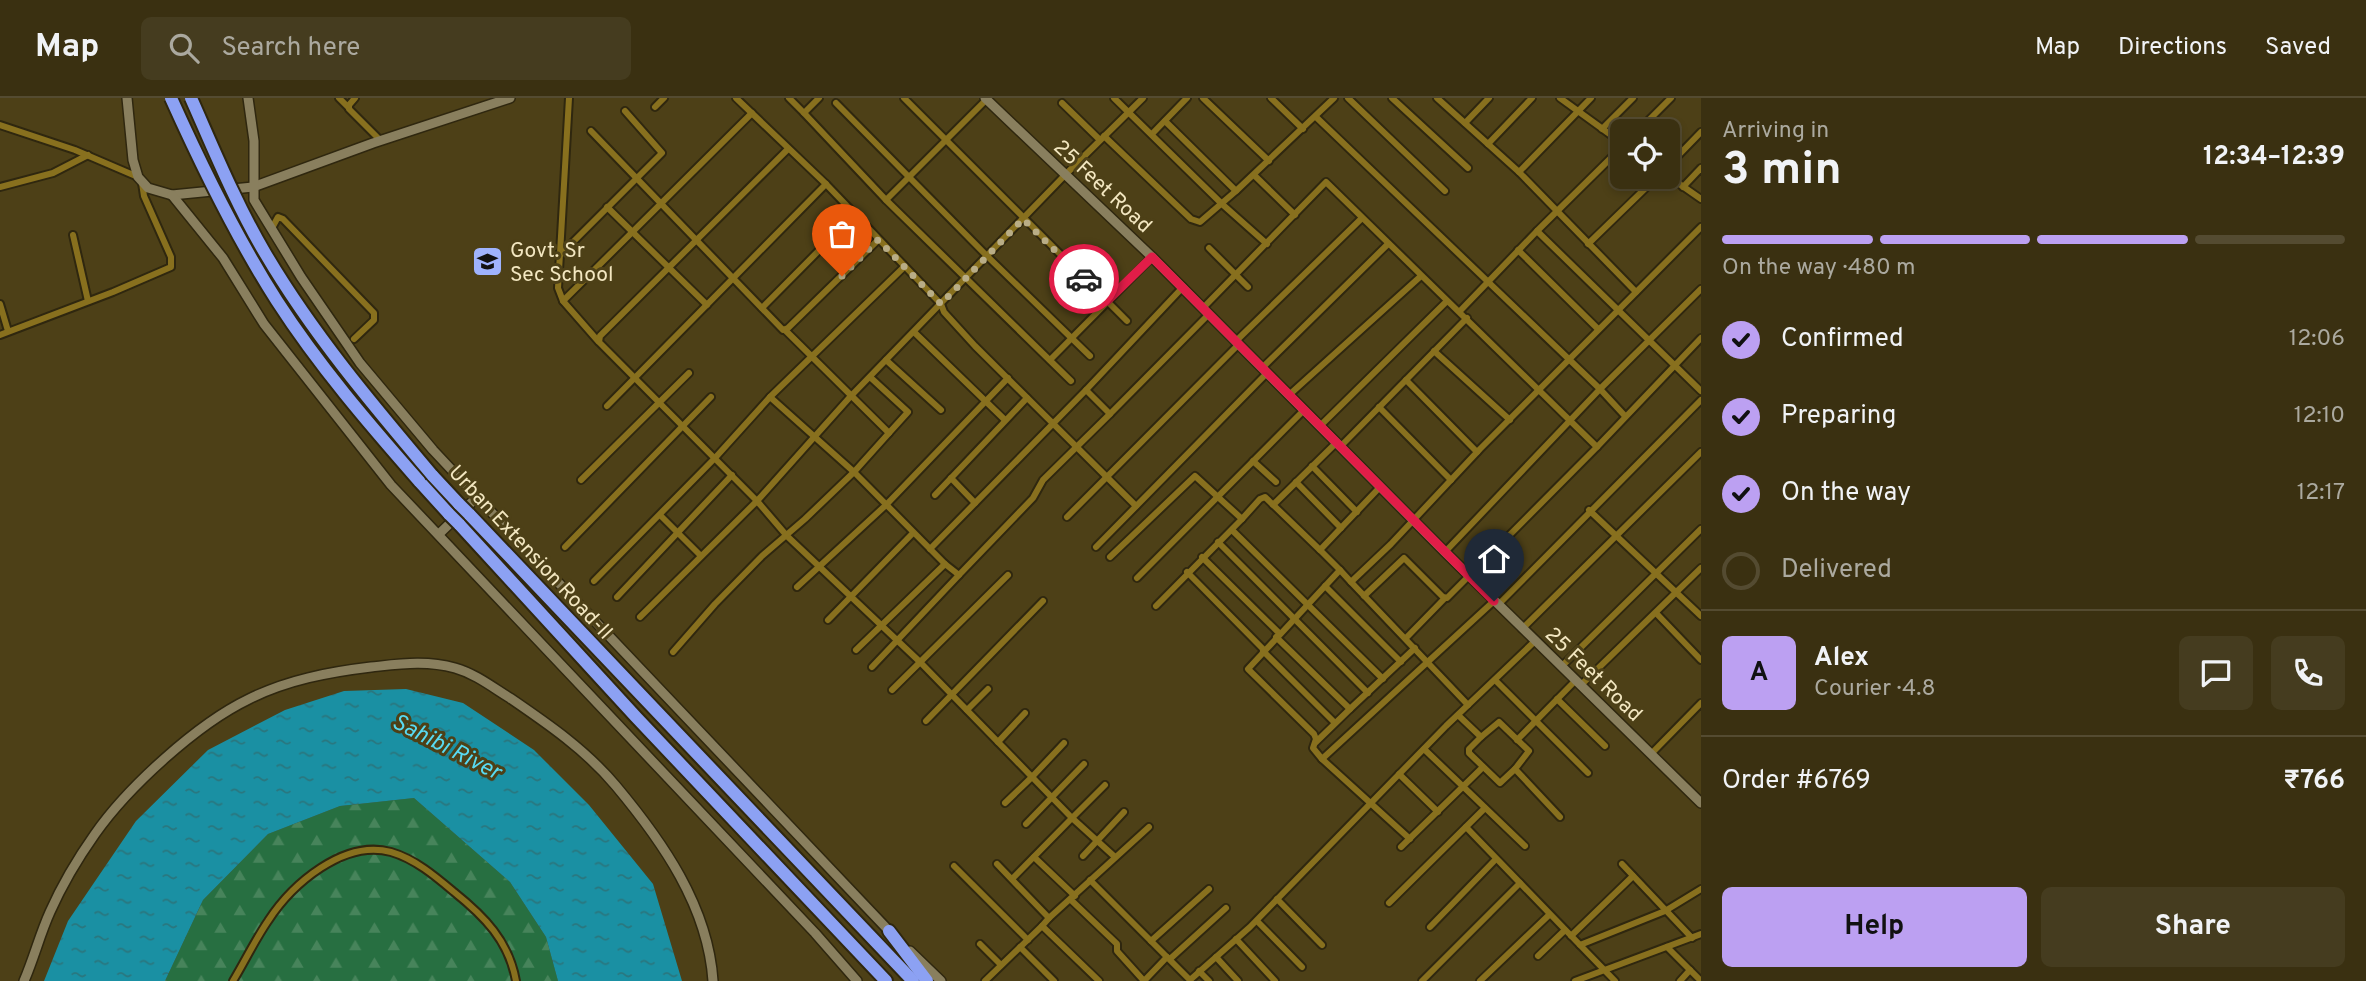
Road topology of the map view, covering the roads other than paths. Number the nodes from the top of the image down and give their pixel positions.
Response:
1 (127, 98) edge
2 (171, 98) edge
3 (191, 98) edge
4 (248, 98) edge
5 (339, 98) edge
6 (355, 98) edge
7 (510, 98) edge
8 (569, 98) edge
9 (664, 98) edge
10 (789, 98) edge
11 (819, 98) edge
12 (904, 98) edge
13 (987, 98) edge
14 (1114, 98) edge
15 (1143, 98) edge
16 (1187, 98) edge
17 (1203, 98) edge
18 (1271, 98) edge
19 (1335, 98) edge
20 (1348, 98) edge
21 (1392, 98) edge
22 (1437, 98) edge
23 (1489, 98) edge
24 (1532, 98) edge
25 (1560, 98) edge
26 (1591, 98) edge
27 (1633, 98) edge
28 (1671, 98) edge
29 (742, 100) edge
30 (491, 101) edge
31 (836, 103) dead end
32 (1062, 103) dead end
33 (348, 107) junction
34 (655, 107) dead end
35 (625, 111) dead end
36 (1129, 112) junction
37 (1577, 112) junction
38 (752, 113) junction
39 (804, 113) junction
40 (1316, 117) junction
41 (1650, 119) edge
42 (1165, 121) junction
43 (1465, 123) junction
44 (0, 125) edge
45 (1303, 129) junction
46 (1602, 129) junction
47 (591, 131) dead end
48 (1701, 132) edge
49 (1152, 134) junction
50 (1610, 135) edge
51 (1102, 138) junction
52 (380, 140) junction
53 (946, 141) junction
54 (1488, 144) junction
55 (788, 149) junction
56 (1680, 154) edge
57 (88, 155) junction
58 (1610, 157) edge
59 (1269, 161) junction
60 (1701, 168) edge
61 (1468, 169) dead end
62 (1519, 173) junction
63 (1065, 175) junction
64 (1254, 175) junction
65 (637, 178) junction
66 (909, 178) junction
67 (140, 180) junction
68 (826, 184) junction
69 (1680, 185) edge
70 (0, 187) edge
71 (253, 187) junction
72 (1683, 187) junction
73 (1645, 189) edge
74 (1236, 191) junction
75 (1445, 191) dead end
76 (172, 195) junction
77 (1701, 199) edge
78 (886, 200) junction
79 (659, 203) junction
80 (1222, 204) junction
81 (607, 207) junction
82 (1557, 212) junction
83 (854, 215) junction
84 (1295, 215) junction
85 (1362, 218) junction
86 (1023, 219) junction
87 (1701, 227) edge
88 (272, 228) junction
89 (632, 231) junction
90 (1537, 231) junction
91 (73, 235) dead end
92 (878, 240) junction
93 (697, 241) junction
94 (1267, 244) junction
95 (1388, 244) junction
96 (1588, 244) junction
97 (1209, 248) dead end
98 (1518, 250) junction
99 (559, 255) junction
100 (987, 256) junction
101 (1152, 257) junction
102 (669, 268) junction
103 (903, 268) junction
104 (1236, 275) junction
105 (1421, 276) junction
106 (965, 278) junction
107 (734, 279) junction
108 (1487, 282) junction
109 (1248, 287) dead end
110 (1183, 288) junction
111 (1701, 289) edge
112 (1636, 292) junction
113 (88, 301) junction
114 (563, 301) junction
115 (1107, 301) junction
116 (1447, 301) junction
117 (0, 303) edge
118 (941, 304) junction
119 (707, 305) junction
120 (762, 308) junction
121 (1617, 310) junction
122 (1206, 311) junction
123 (1460, 311) junction
124 (1467, 318) junction
125 (1127, 321) dead end
126 (1598, 329) junction
127 (785, 330) junction
128 (8, 331) junction
129 (914, 332) junction
130 (0, 335) edge
131 (1072, 338) junction
132 (1701, 338) edge
133 (354, 339) dead end
134 (1650, 340) junction
135 (598, 341) junction
136 (1237, 343) junction
137 (1434, 351) junction
138 (1090, 356) dead end
139 (811, 358) junction
140 (886, 360) junction
141 (1050, 360) junction
142 (1569, 360) junction
143 (1673, 365) junction
144 (1265, 370) junction
145 (688, 373) dead end
146 (635, 377) junction
147 (870, 377) junction
148 (1007, 378) junction
149 (1406, 380) junction
150 (1071, 381) dead end
151 (1600, 389) junction
152 (1086, 390) junction
153 (1540, 390) junction
154 (1701, 391) edge
155 (1289, 395) junction
156 (711, 397) dead end
157 (771, 397) junction
158 (850, 397) junction
159 (1027, 398) junction
160 (1701, 400) edge
161 (659, 401) junction
162 (986, 401) junction
163 (607, 406) dead end
164 (1378, 407) junction
165 (941, 410) dead end
166 (1304, 410) junction
167 (1110, 414) junction
168 (1625, 416) junction
169 (1005, 420) junction
170 (1510, 420) junction
171 (1571, 420) junction
172 (1054, 424) junction
173 (684, 426) junction
174 (1320, 426) junction
175 (889, 433) junction
176 (814, 436) junction
177 (1338, 445) junction
178 (1597, 447) junction
179 (1077, 448) junction
180 (1477, 452) junction
181 (1701, 452) edge
182 (715, 458) junction
183 (1253, 461) junction
184 (1312, 466) junction
185 (853, 472) junction
186 (732, 475) junction
187 (1106, 477) junction
188 (951, 478) junction
189 (581, 480) dead end
190 (1451, 480) junction
191 (1276, 482) dead end
192 (1296, 482) junction
193 (1380, 487) junction
194 (934, 495) dead end
195 (1217, 495) junction
196 (477, 497) junction
197 (757, 501) junction
198 (975, 503) junction
199 (886, 505) junction
200 (1273, 505) junction
201 (1136, 506) junction
202 (1590, 510) junction
203 (1357, 512) junction
204 (660, 515) junction
205 (1068, 517) dead end
206 (1242, 519) junction
207 (1414, 521) junction
208 (1341, 528) junction
209 (1701, 529) edge
210 (1231, 530) junction
211 (677, 533) junction
212 (914, 533) junction
213 (439, 534) junction
214 (787, 536) junction
215 (1617, 536) junction
216 (1218, 542) junction
217 (565, 547) dead end
218 (1096, 547) dead end
219 (930, 549) junction
220 (1320, 550) junction
221 (1445, 552) junction
222 (701, 555) junction
223 (1110, 557) dead end
224 (1202, 557) junction
225 (945, 564) junction
226 (820, 565) junction
227 (1701, 568) edge
228 (1340, 570) junction
229 (1187, 572) junction
230 (1656, 573) junction
231 (959, 575) junction
232 (1008, 575) dead end
233 (1469, 576) junction
234 (1138, 578) dead end
235 (594, 581) dead end
236 (1350, 582) junction
237 (1325, 586) junction
238 (797, 587) dead end
239 (1678, 592) junction
240 (851, 596) junction
241 (1364, 596) junction
242 (617, 597) dead end
243 (1445, 598) junction
244 (1042, 601) dead end
245 (1496, 603) junction
246 (1306, 605) junction
247 (1156, 606) dead end
248 (1657, 612) junction
249 (1701, 616) edge
250 (640, 617) dead end
251 (1294, 618) junction
252 (828, 620) dead end
253 (881, 625) junction
254 (1522, 629) junction
255 (1278, 635) junction
256 (1406, 638) junction
257 (898, 640) junction
258 (1535, 641) junction
259 (1415, 648) junction
260 (856, 650) dead end
261 (1264, 650) junction
262 (673, 652) dead end
263 (1701, 660) edge
264 (1427, 661) junction
265 (920, 662) junction
266 (1401, 662) junction
267 (1562, 666) junction
268 (872, 667) dead end
269 (1383, 678) junction
270 (1495, 680) junction
271 (1579, 683) junction
272 (988, 689) dead end
273 (892, 690) dead end
274 (1368, 693) junction
275 (952, 695) junction
276 (1557, 699) junction
277 (1701, 703) edge
278 (1468, 705) junction
279 (1350, 709) junction
280 (967, 710) junction
281 (1025, 713) dead end
282 (1458, 715) junction
283 (1536, 721) junction
284 (926, 722) dead end
285 (1335, 723) junction
286 (1481, 737) junction
287 (1517, 740) junction
288 (998, 742) junction
289 (1315, 742) junction
290 (1064, 743) dead end
291 (1605, 746) dead end
292 (1424, 749) junction
293 (1651, 754) junction
294 (1322, 759) junction
295 (1084, 764) dead end
296 (1483, 767) junction
297 (1514, 769) junction
298 (1588, 773) dead end
299 (1399, 774) junction
300 (1032, 777) junction
301 (1105, 785) dead end
302 (1463, 787) junction
303 (1701, 788) edge
304 (1693, 795) junction
305 (1052, 797) junction
306 (1005, 803) dead end
307 (1371, 803) junction
308 (1701, 803) edge
309 (1485, 808) junction
310 (1124, 812) dead end
311 (1438, 812) junction
312 (1560, 817) dead end
313 (1072, 818) junction
314 (1026, 824) dead end
315 (1149, 827) dead end
316 (1466, 827) junction
317 (1410, 839) junction
318 (1098, 841) junction
319 (1525, 846) dead end
320 (1401, 847) dead end
321 (1083, 856) dead end
322 (1034, 857) junction
323 (1115, 857) junction
324 (1496, 859) junction
325 (998, 864) dead end
326 (1622, 864) dead end
327 (954, 866) dead end
328 (1633, 876) junction
329 (1013, 878) junction
330 (1090, 880) junction
331 (1520, 883) junction
332 (1209, 890) dead end
333 (1701, 890) edge
334 (1073, 898) junction
335 (1277, 899) junction
336 (1389, 903) dead end
337 (1226, 908) dead end
338 (1665, 911) junction
339 (1549, 915) junction
340 (1049, 918) junction
341 (1256, 920) junction
342 (1042, 926) junction
343 (1430, 927) dead end
344 (1564, 930) junction
345 (889, 931) junction
346 (1701, 934) edge
347 (1571, 936) junction
348 (1692, 938) junction
349 (1236, 939) junction
350 (1028, 940) junction
351 (1151, 941) junction
352 (981, 944) dead end
353 (1322, 945) dead end
354 (1580, 945) junction
355 (1020, 947) junction
356 (1667, 947) junction
357 (1538, 956) dead end
358 (1216, 957) junction
359 (1169, 958) junction
360 (1001, 965) junction
361 (1301, 967) dead end
362 (1604, 970) junction
363 (1690, 970) junction
364 (1199, 971) junction
365 (24, 981) edge
366 (233, 981) edge
367 (516, 981) edge
368 (713, 981) edge
369 (857, 981) edge
370 (886, 981) edge
371 (913, 981) edge
372 (928, 981) edge
373 (941, 981) edge
374 (985, 981) edge
375 (1054, 981) edge
376 (1099, 981) edge
377 (1144, 981) edge
378 (1209, 981) edge
379 (1238, 981) edge
380 (1275, 981) edge
381 (1422, 981) edge
382 (1480, 981) edge
383 (1575, 981) edge
384 (1615, 981) edge
385 (1680, 981) edge
386 (1701, 981) edge

1 - 67 street
2 - 370 highway, Urban Extension Road-II, bridge
3 - 371 highway, Urban Extension Road-II, bridge
4 - 71 street
5 - 33 street
6 - 33 street
7 - 30 street
8 - 99 street
9 - 34 street
10 - 39 street
11 - 39 street
12 - 53 street
13 - 53 street
13 - 63 street, 25 Feet Road
14 - 36 street
15 - 36 street
16 - 42 street
17 - 59 street
18 - 45 street
19 - 40 street
20 - 75 street
21 - 61 street
22 - 43 street
23 - 43 street
24 - 54 street
25 - 37 street
26 - 37 street
27 - 46 street
28 - 41 street
29 - 38 street
30 - 52 street
31 - 66 street
32 - 51 street
33 - 52 street
35 - 65 street
36 - 49 street
36 - 51 street
37 - 46 street
37 - 62 street
38 - 55 street
38 - 79 street
39 - 78 street
40 - 45 street
40 - 108 street
42 - 49 street
42 - 74 street
43 - 54 street
44 - 57 street
45 - 59 street
46 - 50 street
47 - 65 street
48 - 56 street
49 - 80 street
51 - 63 street
51 - 80 street
52 - 71 street
53 - 66 street
53 - 86 street
54 - 62 street
55 - 68 street
55 - 93 street
57 - 67 street
57 - 70 street
58 - 82 street
59 - 64 street
60 - 72 street
62 - 82 street
63 - 86 street
63 - 101 street, 25 Feet Road
64 - 74 street
64 - 84 street
65 - 79 street
65 - 81 street
66 - 78 street
66 - 100 street
67 - 76 street
67 - 113 street
68 - 83 street
68 - 107 street
69 - 72 street
71 - 76 street
71 - 88 street
72 - 77 street
73 - 96 street
74 - 80 street
76 - 213 street
78 - 106 street
79 - 89 street
79 - 93 street
80 - 94 street
81 - 89 street
81 - 99 street
82 - 90 street
82 - 96 street
83 - 92 street
83 - 120 street
84 - 85 street
84 - 94 street
85 - 95 street
85 - 136 street
86 - 100 street
86 - 115 street
87 - 112 street
88 - 133 street
88 - 196 street
89 - 102 street
89 - 114 street
90 - 98 street
90 - 121 street
91 - 113 street
92 - 103 street
92 - 127 street
93 - 102 street
93 - 107 street
94 - 104 street
95 - 105 street
95 - 144 street
96 - 112 street
97 - 104 street
98 - 108 street
98 - 126 street
99 - 114 street
100 - 106 street
100 - 131 street
101 - 110 street, 25 Feet Road
101 - 115 street
102 - 119 street
102 - 135 street
103 - 118 street
103 - 139 street
104 - 109 street
104 - 122 street
105 - 116 street
105 - 155 street
106 - 118 street
106 - 141 street
107 - 119 street
107 - 120 street
108 - 123 street
108 - 142 street
110 - 122 street, 25 Feet Road
110 - 152 street
111 - 134 street
112 - 121 street
113 - 128 street
114 - 135 street
115 - 125 street
115 - 131 street
116 - 123 street
116 - 174 street
117 - 128 street
118 - 129 street
118 - 148 street
119 - 146 street
120 - 127 street
121 - 126 street
121 - 134 street
122 - 136 street, 25 Feet Road
122 - 167 street
123 - 124 street
124 - 137 street
124 - 153 street
126 - 142 street
127 - 139 street
128 - 130 street
129 - 140 street
129 - 162 street
131 - 138 street
131 - 141 street
132 - 143 street
134 - 143 street
134 - 151 street
135 - 146 street
136 - 144 street, 25 Feet Road
136 - 187 street
137 - 149 street
137 - 170 street
139 - 157 street
139 - 158 street
140 - 147 street
140 - 165 street
141 - 150 street
142 - 151 street
142 - 153 street
143 - 154 street
143 - 168 street
144 - 155 street, 25 Feet Road
144 - 201 street
145 - 161 street
146 - 161 street
146 - 163 street
147 - 158 street
147 - 175 street
148 - 159 street
148 - 162 street
149 - 164 street
149 - 180 street
151 - 168 street
151 - 171 street
152 - 167 street
152 - 172 street
153 - 170 street
153 - 171 street
155 - 166 street, 25 Feet Road
156 - 173 street
157 - 176 street
157 - 182 street
158 - 175 street
158 - 176 street
159 - 169 street
159 - 172 street
160 - 202 street
161 - 173 street
161 - 189 street
162 - 169 street
162 - 199 street
164 - 177 street
164 - 190 street
166 - 174 street, 25 Feet Road
166 - 183 street
167 - 179 street
168 - 178 street
169 - 188 street
170 - 180 street
171 - 178 street
171 - 221 street
172 - 179 street
172 - 198 street
173 - 182 street
173 - 217 street
174 - 177 street, 25 Feet Road
175 - 185 street
176 - 185 street
176 - 197 street
177 - 184 street
177 - 193 street, 25 Feet Road
178 - 233 street
179 - 187 street
179 - 231 street
180 - 190 street
181 - 215 street
182 - 186 street
182 - 204 street
183 - 191 street
183 - 195 street
184 - 192 street
184 - 203 street
185 - 199 street
185 - 214 street
186 - 197 street
186 - 211 street
187 - 201 street
187 - 205 street
188 - 194 street
188 - 198 street
190 - 207 street
192 - 200 street
192 - 208 street
193 - 203 street
193 - 207 street, 25 Feet Road
195 - 206 street
195 - 223 street
195 - 234 street
196 - 213 street
196 - 345 street
197 - 214 street
197 - 222 street
198 - 219 street
199 - 212 street
199 - 226 street
200 - 206 street
200 - 220 street
201 - 218 street
202 - 215 street
202 - 245 street
203 - 208 street
204 - 211 street
204 - 235 street
206 - 210 street
207 - 221 street, 25 Feet Road
207 - 236 street
208 - 220 street
209 - 230 street
210 - 216 street
210 - 246 street
211 - 222 street
211 - 242 street
212 - 219 street
212 - 240 street
213 - 369 street
214 - 226 street
214 - 262 street
215 - 230 street
215 - 254 street
216 - 224 street
216 - 251 street
219 - 225 street
220 - 228 street
221 - 233 street, 25 Feet Road
222 - 250 street
224 - 229 street
224 - 255 street
225 - 231 street
225 - 253 street
226 - 238 street
226 - 240 street
227 - 239 street
228 - 236 street
228 - 237 street
229 - 247 street
229 - 261 street
230 - 239 street
230 - 267 street
231 - 257 street
232 - 265 street
233 - 243 street
233 - 245 street, 25 Feet Road
236 - 241 street
237 - 246 street
237 - 266 street
239 - 248 street
239 - 249 street
240 - 252 street
240 - 253 street
241 - 243 street
241 - 256 street
243 - 256 street
244 - 275 street
245 - 254 street, 25 Feet Road
245 - 264 street
246 - 251 street
246 - 269 street
248 - 263 street
248 - 271 street
251 - 255 street
251 - 274 street
253 - 257 street
253 - 260 street
254 - 258 street, 25 Feet Road
255 - 261 street
255 - 279 street
256 - 259 street
257 - 265 street
257 - 268 street
258 - 267 street, 25 Feet Road
258 - 270 street
259 - 264 street
259 - 266 street
261 - 285 street
261 - 289 street
264 - 278 street
264 - 294 street
265 - 273 street
265 - 275 street
266 - 269 street
267 - 271 street, 25 Feet Road
269 - 274 street
270 - 278 street
270 - 283 street
271 - 276 street
271 - 293 street, 25 Feet Road
272 - 280 street
274 - 279 street
275 - 280 street
275 - 284 street
276 - 283 street
276 - 291 street
277 - 293 street
278 - 282 street
279 - 285 street
280 - 288 street
281 - 288 street
282 - 286 street
282 - 292 street
283 - 287 street
283 - 298 street
285 - 289 street
286 - 287 street
286 - 296 street
287 - 297 street
288 - 300 street
289 - 294 street
290 - 300 street
292 - 299 street
292 - 302 street
293 - 304 street, 25 Feet Road
294 - 307 street
295 - 305 street
296 - 297 street
296 - 302 street
297 - 312 street
299 - 307 street
299 - 311 street
300 - 305 street
300 - 306 street
301 - 313 street
302 - 309 street
302 - 311 street
303 - 304 street
304 - 308 street, 25 Feet Road
305 - 313 street
305 - 314 street
307 - 317 street
307 - 335 street
309 - 316 street
309 - 319 street
310 - 318 street
311 - 317 street
313 - 318 street
313 - 322 street
315 - 323 street
316 - 324 street
316 - 336 street
317 - 320 street
318 - 321 street
318 - 323 street
322 - 329 street
322 - 334 street
323 - 330 street
324 - 331 street
324 - 343 street
325 - 329 street
326 - 328 street
327 - 350 street
328 - 338 street
328 - 347 street
329 - 340 street
330 - 334 street
330 - 351 street
331 - 339 street
331 - 381 street
332 - 351 street
333 - 338 street
334 - 340 street
334 - 377 street
335 - 341 street
335 - 353 street
337 - 359 street
338 - 348 street
338 - 354 street
339 - 344 street
339 - 382 street
340 - 342 street
341 - 349 street
341 - 361 street
342 - 350 street
342 - 376 street
344 - 347 street
344 - 357 street
345 - 372 highway
345 - 373 street
346 - 348 street
347 - 354 street
348 - 356 street
349 - 358 street
349 - 380 street
350 - 355 street
351 - 359 street
352 - 360 street
354 - 362 street
355 - 360 street
355 - 375 street
356 - 362 street
356 - 363 street
358 - 364 street
358 - 379 street
359 - 364 street
359 - 377 street
360 - 374 street
362 - 383 street
362 - 384 street
363 - 385 street
363 - 386 street
364 - 378 street
365 - 368 street
366 - 367 street

